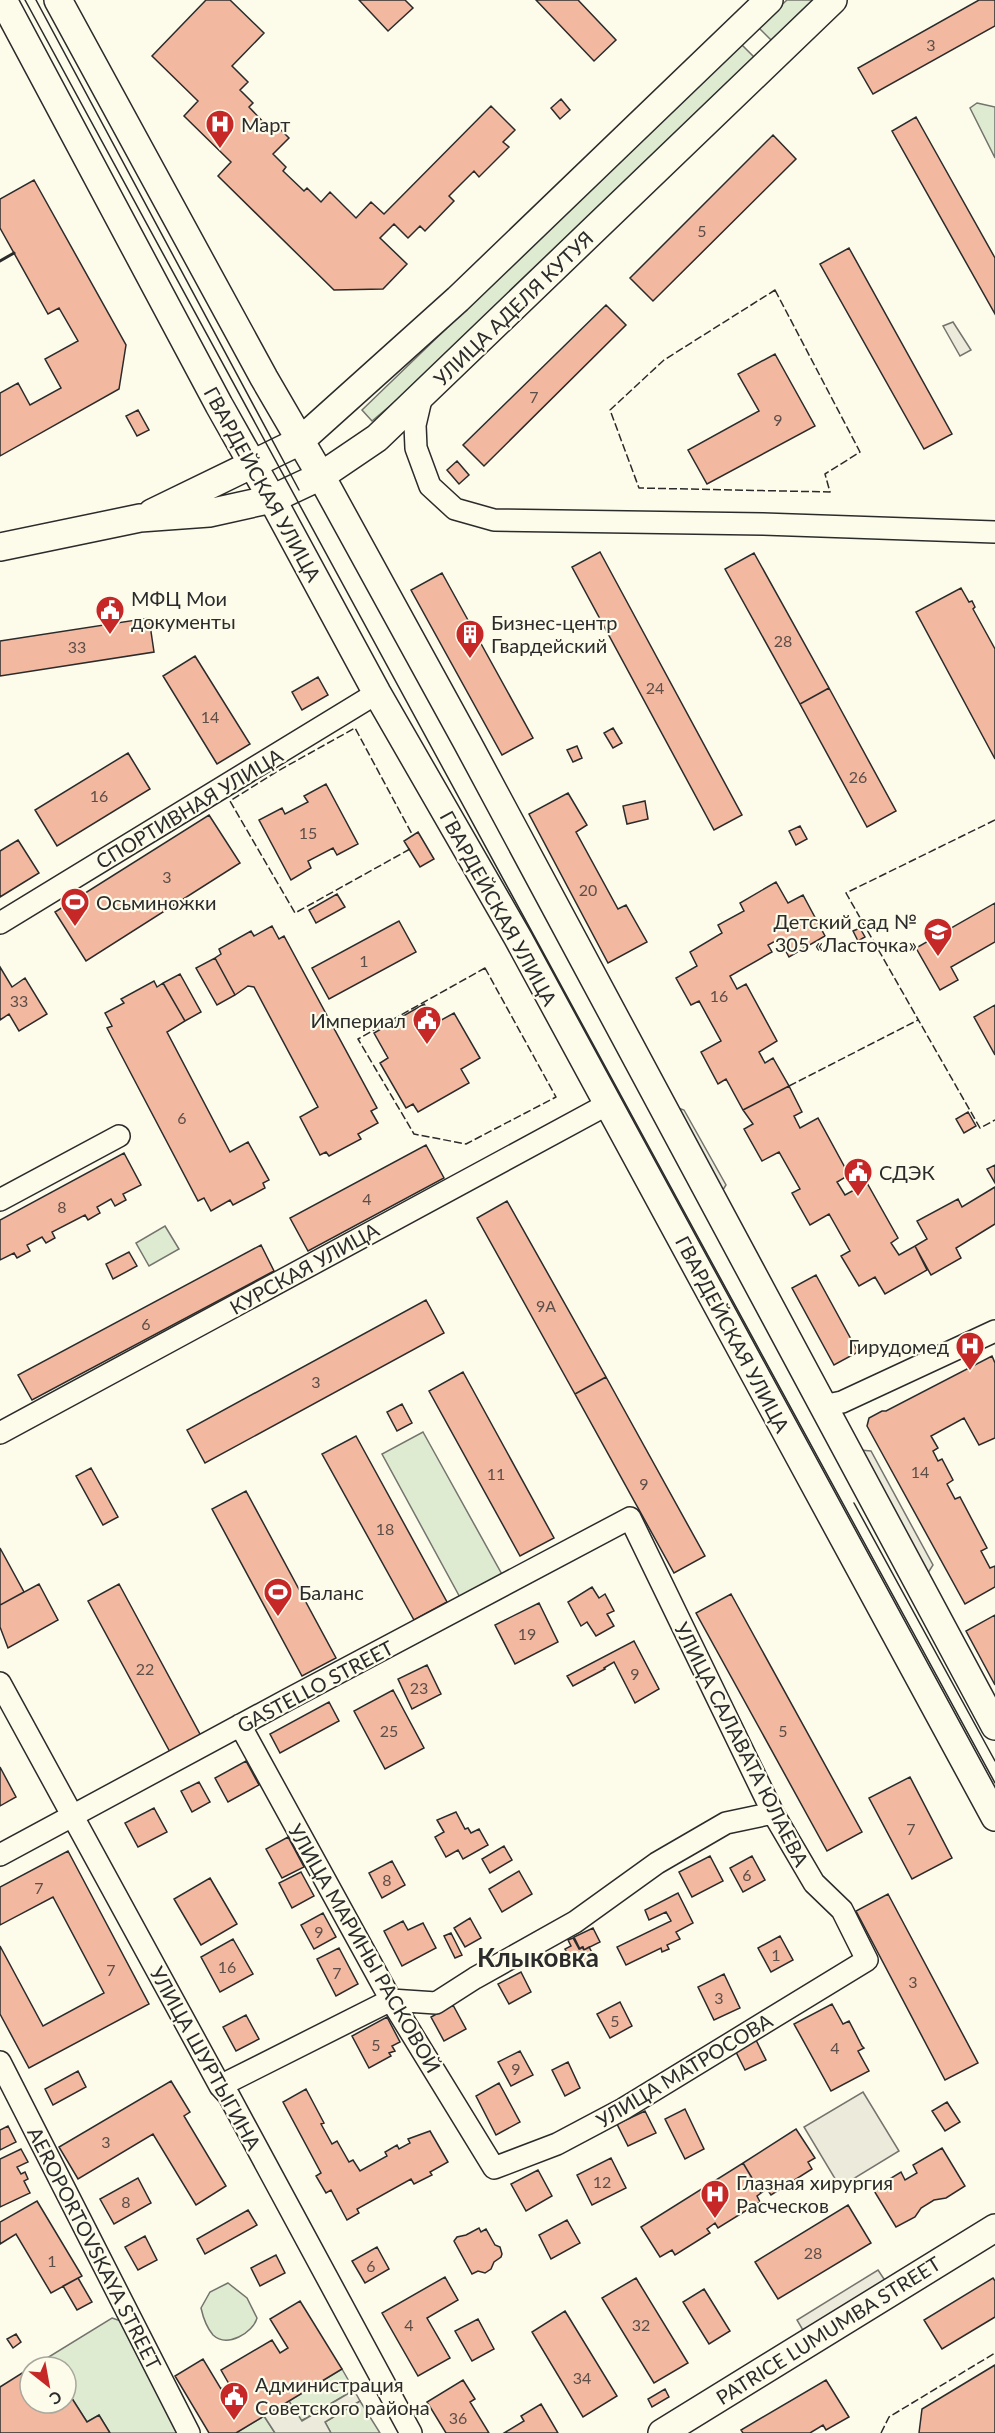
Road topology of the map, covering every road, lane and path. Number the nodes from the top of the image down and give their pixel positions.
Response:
1 (3, 0) edge
2 (58, 0) edge
3 (770, 0) edge
4 (833, 0) edge
5 (741, 27) junction
6 (772, 58) junction
7 (422, 395) junction
8 (300, 441) junction
9 (252, 464) junction
10 (321, 476) junction
11 (272, 498) junction
12 (140, 518) junction
13 (995, 532) edge
14 (0, 547) edge
15 (377, 693) junction
16 (0, 923) edge
17 (608, 1104) junction
18 (119, 1136) dead end
19 (0, 1200) edge
20 (995, 1331) edge
21 (823, 1406) junction
22 (0, 1433) edge
23 (630, 1518) joint
24 (0, 1683) edge
25 (240, 1725) junction
26 (995, 1726) edge
27 (773, 1813) junction
28 (72, 1816) junction
29 (995, 1817) edge
30 (0, 1855) edge
31 (867, 1960) joint
32 (391, 2000) junction
33 (0, 2062) edge
34 (220, 2086) junction
35 (494, 2168) joint
36 (995, 2228) edge
37 (189, 2433) edge
38 (411, 2433) edge
39 (662, 2433) edge

1 - 9 main road, ГВАРДЕЙСКАЯ УЛИЦА
2 - 8 main road
3 - 5 main road, УЛИЦА АДЕЛЯ КУТУЯ
4 - 6 main road, УЛИЦА АДЕЛЯ КУТУЯ
5 - 6 main road
5 - 8 main road, УЛИЦА АДЕЛЯ КУТУЯ
6 - 7 main road, УЛИЦА АДЕЛЯ КУТУЯ
7 - 10 main road, УЛИЦА АДЕЛЯ КУТУЯ
7 - 13 street
8 - 9 main road, УЛИЦА АДЕЛЯ КУТУЯ
8 - 10 main road
9 - 11 main road, ГВАРДЕЙСКАЯ УЛИЦА
9 - 12 main road, УЛИЦА АДЕЛЯ КУТУЯ
10 - 11 main road, УЛИЦА АДЕЛЯ КУТУЯ
10 - 21 main road
11 - 12 main road, УЛИЦА АДЕЛЯ КУТУЯ
11 - 15 main road, ГВАРДЕЙСКАЯ УЛИЦА
12 - 14 main road, УЛИЦА АДЕЛЯ КУТУЯ
15 - 16 street, СПОРТИВНАЯ УЛИЦА
15 - 17 main road, ГВАРДЕЙСКАЯ УЛИЦА
17 - 22 street, КУРСКАЯ УЛИЦА
17 - 29 main road, ГВАРДЕЙСКАЯ УЛИЦА
18 - 19 street
20 - 21 street
21 - 26 main road
23 - 25 street, GASTELLO STREET
23 - 27 street, УЛИЦА САЛАВАТА ЮЛАЕВА
24 - 28 street, УЛИЦА ШУРТЫГИНА
25 - 28 street, GASTELLO STREET
25 - 32 street, УЛИЦА МАРИНЫ РАСКОВОЙ
27 - 31 street, УЛИЦА САЛАВАТА ЮЛАЕВА
27 - 32 street
28 - 30 street, GASTELLO STREET
28 - 34 street, УЛИЦА ШУРТЫГИНА
31 - 35 street, УЛИЦА МАТРОСОВА
32 - 34 street
32 - 35 street, УЛИЦА МАРИНЫ РАСКОВОЙ
33 - 37 street, AEROPORTOVSKAYA STREET
34 - 38 street, УЛИЦА ШУРТЫГИНА
36 - 39 main road, PATRICE LUMUMBA STREET

